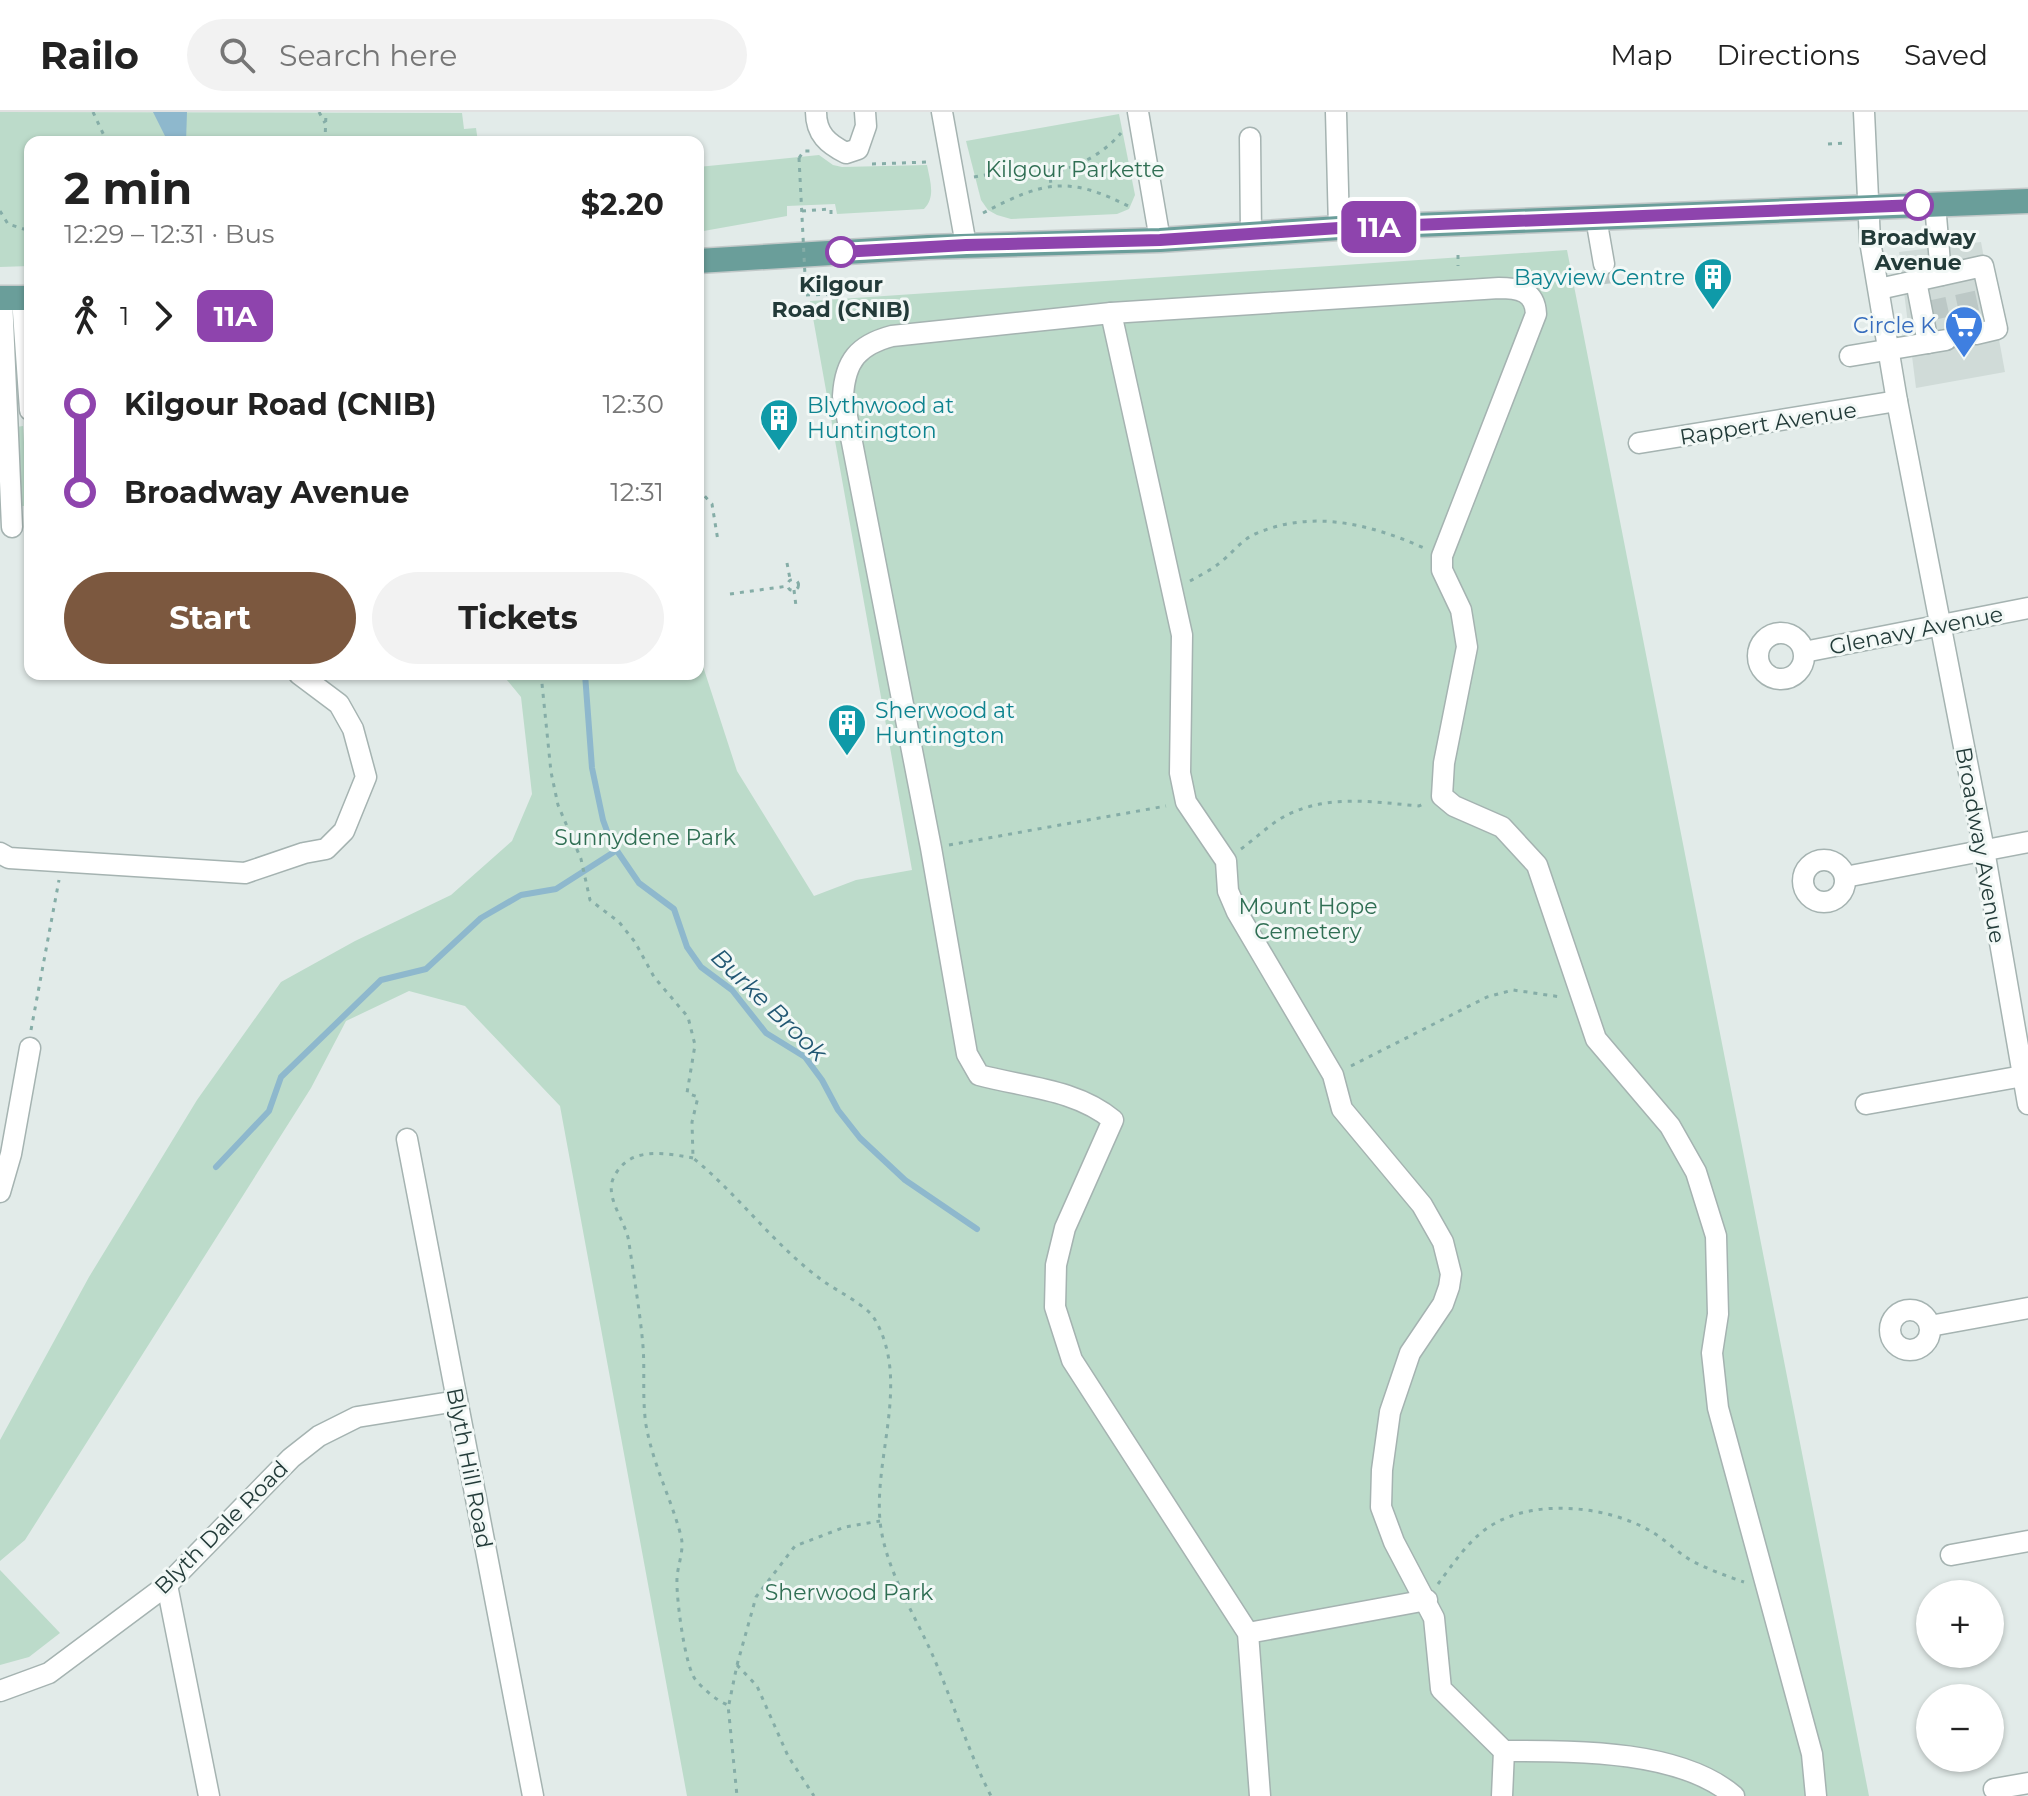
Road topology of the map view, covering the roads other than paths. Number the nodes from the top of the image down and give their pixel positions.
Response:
1 (816, 112) edge
2 (865, 112) edge
3 (942, 112) edge
4 (1138, 112) edge
5 (1336, 112) edge
6 (1864, 112) edge
7 (1250, 138) dead end
8 (2028, 201) edge
9 (1935, 204) junction
10 (1868, 207) junction
11 (1596, 218) junction
12 (1339, 228) junction
13 (1251, 234) junction
14 (1160, 240) junction
15 (966, 245) junction
16 (704, 261) edge
17 (1604, 264) tunnel mouth
18 (1941, 275) junction
19 (1916, 281) junction
20 (1879, 289) junction
21 (13, 298) edge
22 (1111, 313) junction
23 (1976, 334) dead end
24 (1889, 351) junction
25 (1850, 356) dead end
26 (24, 367) edge
27 (1897, 401) junction
28 (24, 404) edge
29 (7, 405) junction
30 (1639, 443) dead end
31 (14, 529) edge
32 (2028, 608) edge
33 (1939, 626) junction
34 (1804, 652) dead end
35 (307, 680) edge
36 (2028, 842) edge
37 (1984, 850) junction
38 (0, 853) edge
39 (1845, 877) dead end
40 (31, 1040) road end
41 (2026, 1076) edge
42 (1866, 1104) dead end
43 (2028, 1104) edge
44 (407, 1139) dead end
45 (0, 1192) edge
46 (2028, 1308) edge
47 (1930, 1326) dead end
48 (457, 1401) junction
49 (2028, 1541) edge
50 (1951, 1555) dead end
51 (167, 1585) junction
52 (1427, 1600) junction
53 (1248, 1633) junction
54 (0, 1691) edge
55 (1504, 1751) junction
56 (2028, 1783) edge
57 (1994, 1789) dead end
58 (209, 1796) edge
59 (533, 1796) edge
60 (1260, 1796) edge
61 (1502, 1796) edge
62 (1734, 1796) edge
63 (1816, 1796) edge

1 - 2 street
3 - 15 street
4 - 14 street
5 - 12 street
6 - 10 street, Broadway Avenue
7 - 13 street
8 - 9 main road
9 - 10 main road
9 - 18 street
10 - 11 main road
10 - 20 street, Broadway Avenue
11 - 12 main road
11 - 17 street
12 - 13 main road
13 - 14 main road
14 - 15 main road
15 - 16 main road
18 - 19 street
18 - 23 street
19 - 20 street
19 - 24 street
20 - 24 street, Broadway Avenue
21 - 26 street
21 - 29 street
22 - 52 street
22 - 53 street
22 - 63 street
24 - 25 street
24 - 27 street, Broadway Avenue
27 - 30 street, Rappert Avenue
27 - 33 street, Broadway Avenue
28 - 29 street
29 - 31 street
32 - 33 street, Glenavy Avenue
33 - 34 street, Glenavy Avenue
33 - 37 street, Broadway Avenue
35 - 38 street
36 - 37 street
37 - 39 street
37 - 41 street, Broadway Avenue
40 - 45 street
41 - 42 street
41 - 43 street, Broadway Avenue
44 - 48 street, Blyth Hill Road
46 - 47 street
48 - 51 street, Blyth Dale Road
48 - 59 street, Blyth Hill Road
49 - 50 street
51 - 54 street, Blyth Dale Road
51 - 58 street
52 - 53 street
52 - 55 street
53 - 60 street
55 - 61 street
55 - 62 street
56 - 57 street

